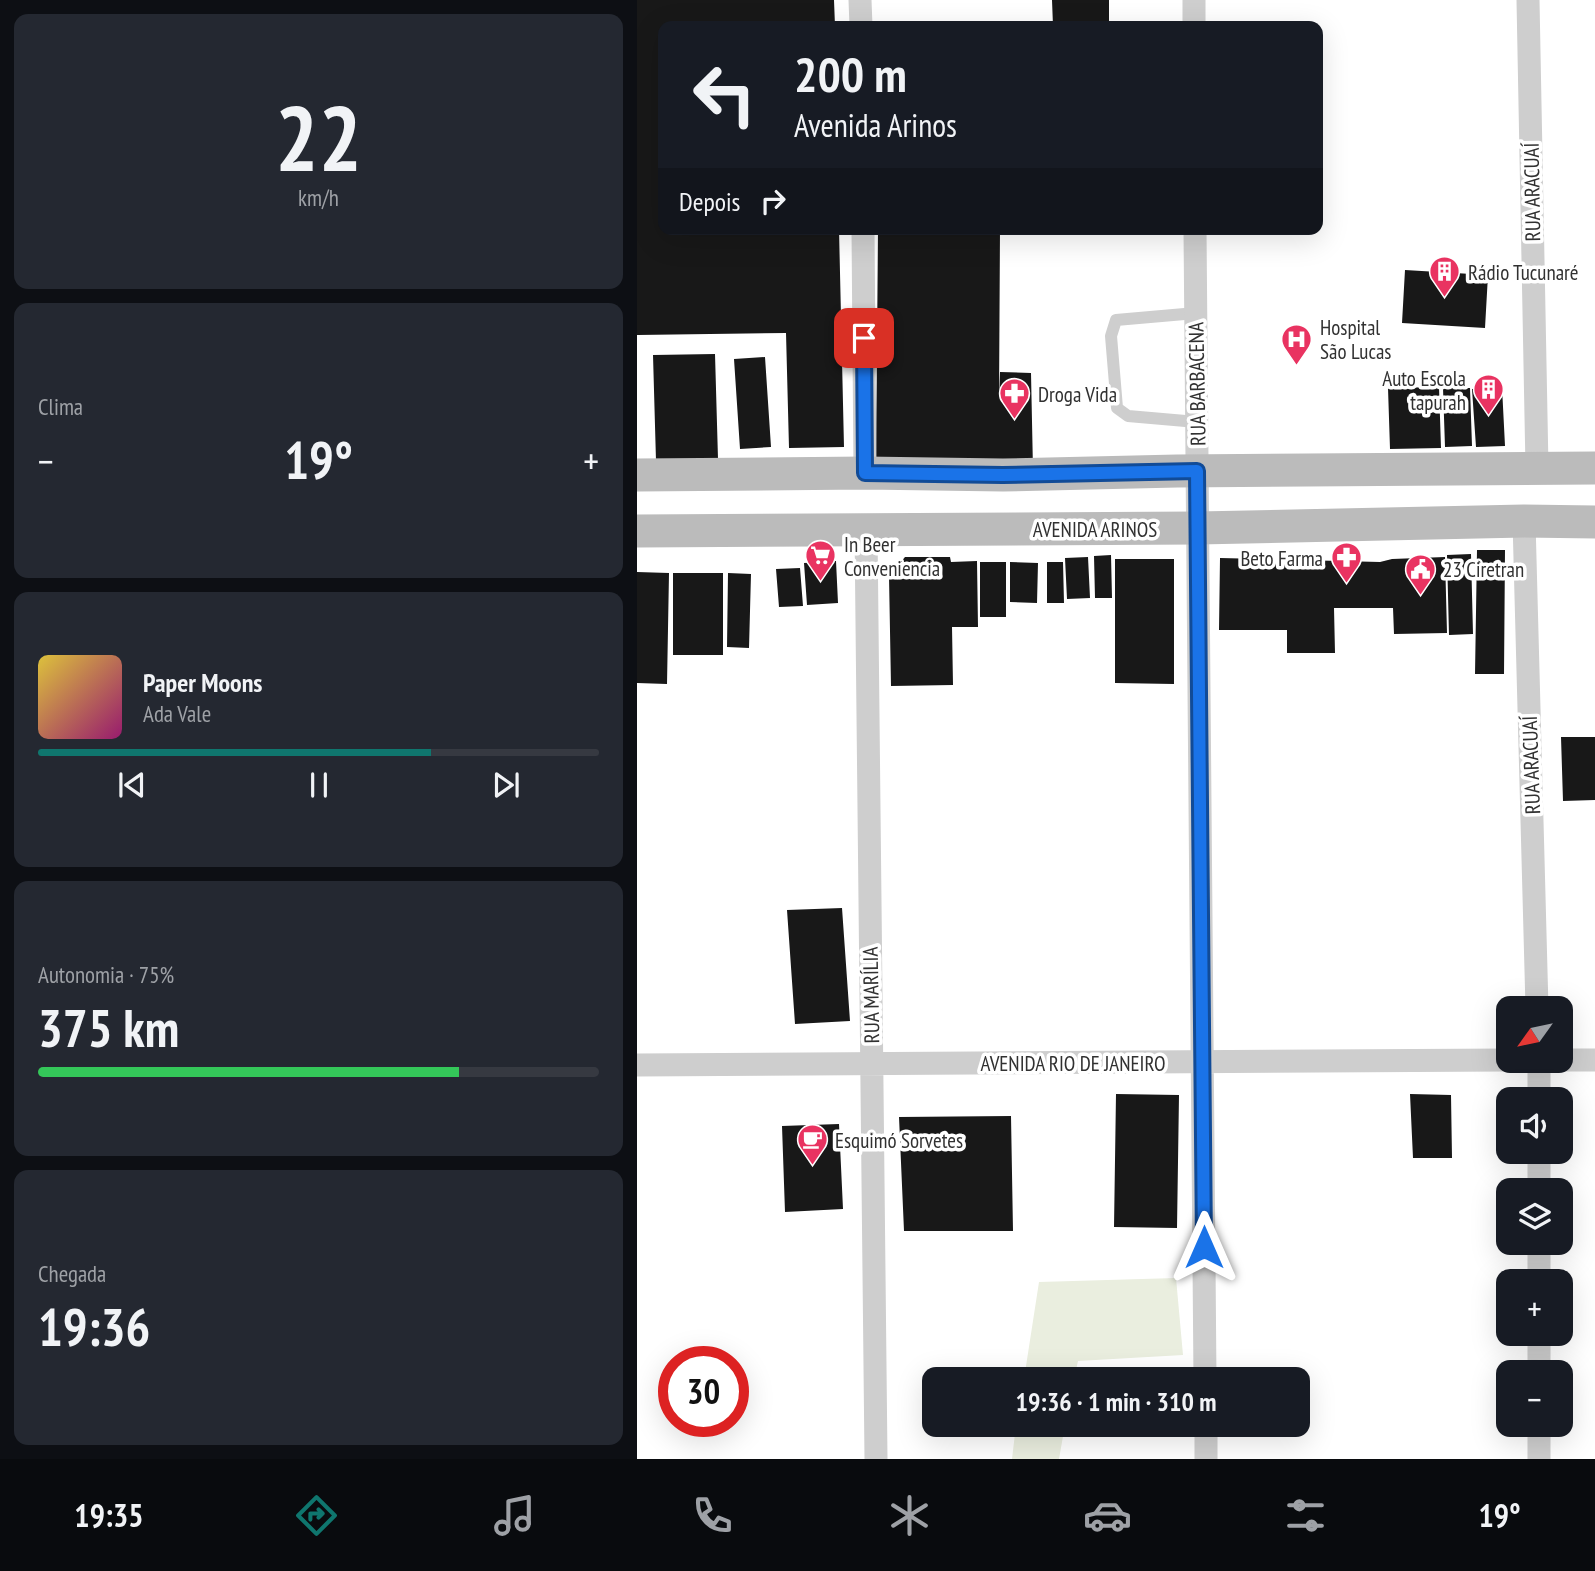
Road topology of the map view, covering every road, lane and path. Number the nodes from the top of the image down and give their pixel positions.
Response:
1 (860, 0) edge
2 (1193, 0) edge
3 (1528, 0) edge
4 (861, 21) edge
5 (1194, 21) edge
6 (863, 235) edge
7 (1195, 235) edge
8 (1196, 313) junction
9 (1197, 422) junction
10 (1537, 468) junction
11 (1595, 468) edge
12 (1197, 471) junction
13 (865, 473) junction
14 (637, 475) edge
15 (1524, 521) junction
16 (1595, 522) edge
17 (1198, 528) junction
18 (866, 530) junction
19 (637, 531) edge
20 (1537, 996) edge
21 (1496, 1060) edge
22 (1573, 1060) edge
23 (1595, 1060) edge
24 (1203, 1062) junction
25 (872, 1064) junction
26 (637, 1065) edge
27 (1205, 1367) edge
28 (1206, 1437) edge
29 (1539, 1437) edge
30 (876, 1459) edge
31 (1206, 1459) edge
32 (1539, 1459) edge

1 - 4 street
2 - 5 street
3 - 10 street, RUA ARACUAÍ
6 - 13 street
7 - 8 street, RUA BARBACENA
8 - 9 street, RUA BARBACENA
8 - 9 lane
9 - 12 street, RUA BARBACENA
10 - 11 main road
10 - 12 main road
12 - 13 main road
12 - 17 street, RUA BARBACENA
13 - 14 main road
15 - 16 main road, AVENIDA ARINOS
15 - 17 main road, AVENIDA ARINOS
15 - 20 street, RUA ARACUAÍ
17 - 18 main road, AVENIDA ARINOS
17 - 24 street, RUA BARBACENA
18 - 19 main road, AVENIDA ARINOS
18 - 25 street, RUA MARÍLIA
21 - 24 street, AVENIDA RIO DE JANEIRO
22 - 23 street
24 - 25 street, AVENIDA RIO DE JANEIRO
24 - 27 street, RUA BARBACENA
25 - 26 street, AVENIDA RIO DE JANEIRO
25 - 30 street, RUA MARÍLIA
28 - 31 street
29 - 32 street

